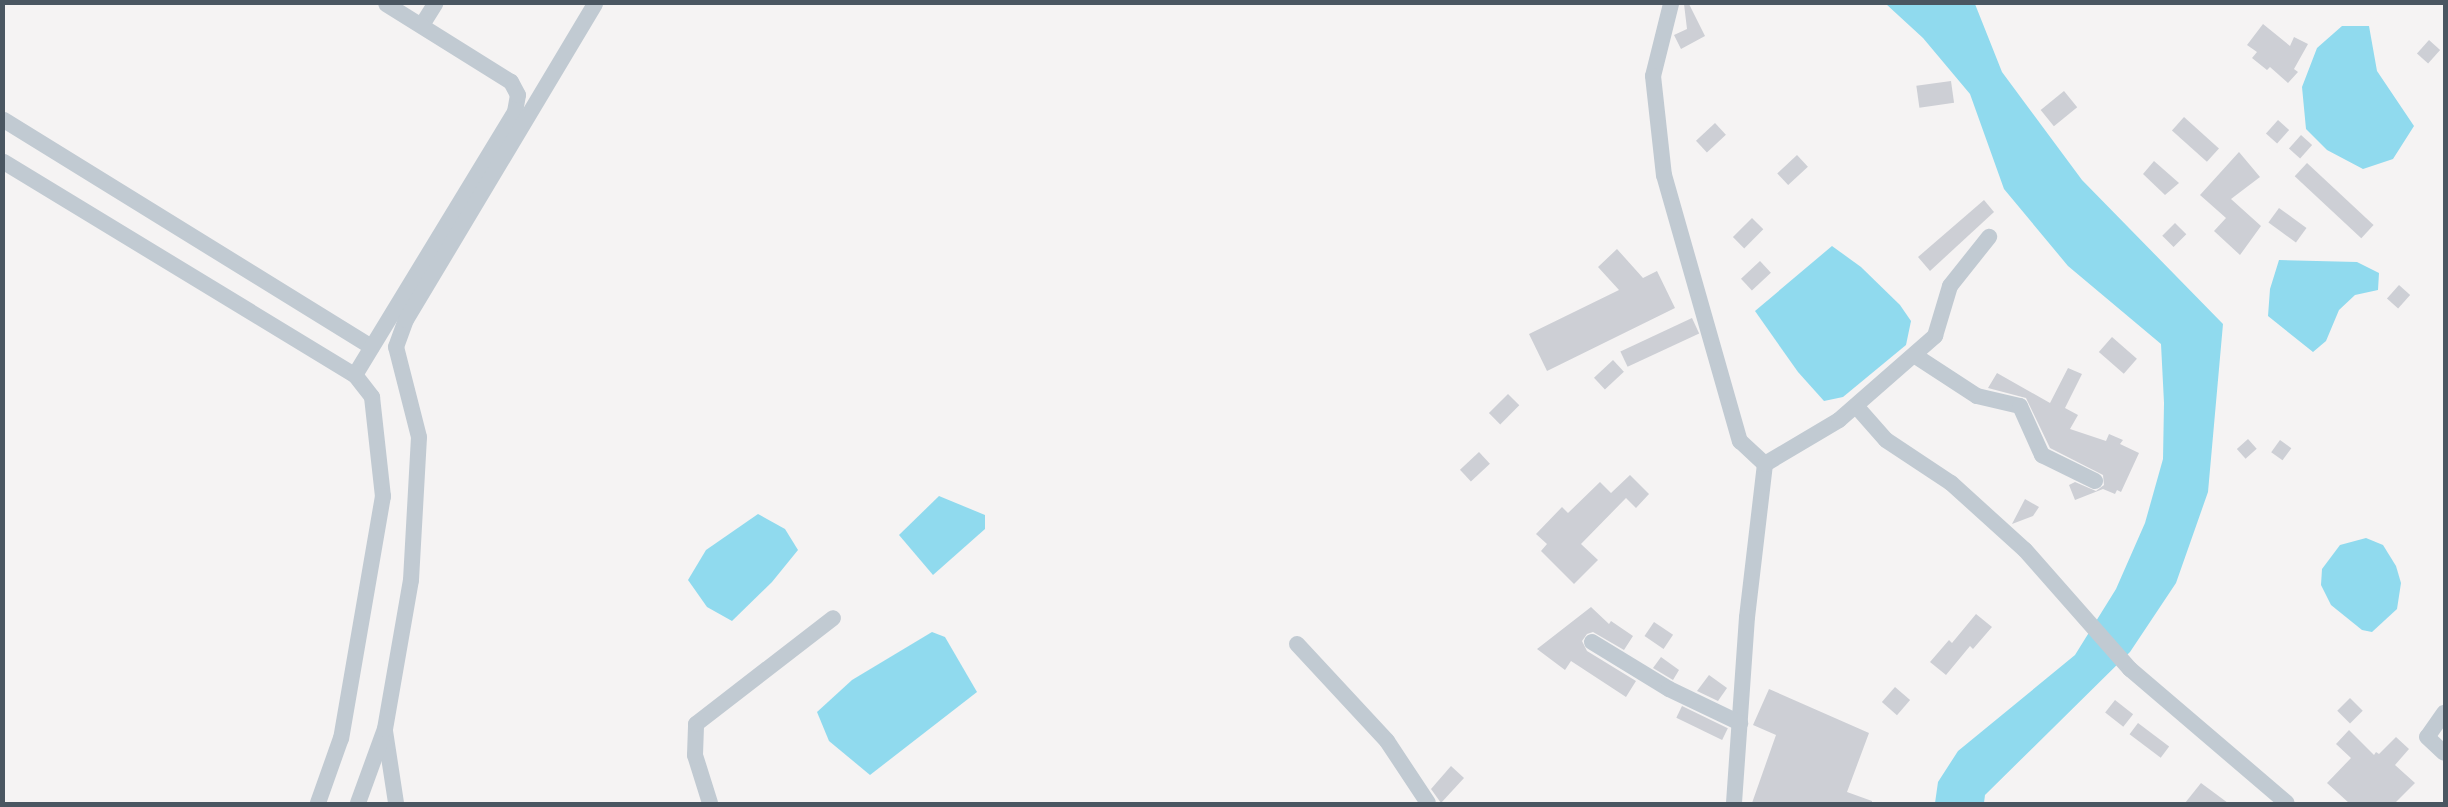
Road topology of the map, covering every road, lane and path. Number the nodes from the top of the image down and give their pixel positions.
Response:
1 (386, 4) edge
2 (435, 4) edge
3 (595, 4) edge
4 (1671, 4) edge
5 (422, 25) junction
6 (4, 120) edge
7 (4, 162) edge
8 (1989, 237) dead end
9 (371, 346) junction
10 (1914, 355) junction
11 (355, 375) junction
12 (1856, 406) junction
13 (1765, 464) junction
14 (2096, 481) dead end
15 (833, 618) dead end
16 (1592, 642) dead end
17 (1297, 644) dead end
18 (2444, 713) edge
19 (1740, 723) junction
20 (385, 729) junction
21 (2444, 753) edge
22 (318, 803) edge
23 (358, 803) edge
24 (396, 803) edge
25 (710, 803) edge
26 (1428, 803) edge
27 (1734, 803) edge
28 (2287, 803) edge

1 - 5 street
2 - 5 street
3 - 20 street
4 - 13 street
5 - 9 street
6 - 9 street
7 - 11 street
8 - 10 street
9 - 11 street
10 - 12 street
10 - 14 street
11 - 22 street
12 - 13 street
12 - 28 street
13 - 19 street
15 - 25 street
16 - 19 street
17 - 26 street
18 - 21 street
19 - 27 street
20 - 23 street
20 - 24 street

